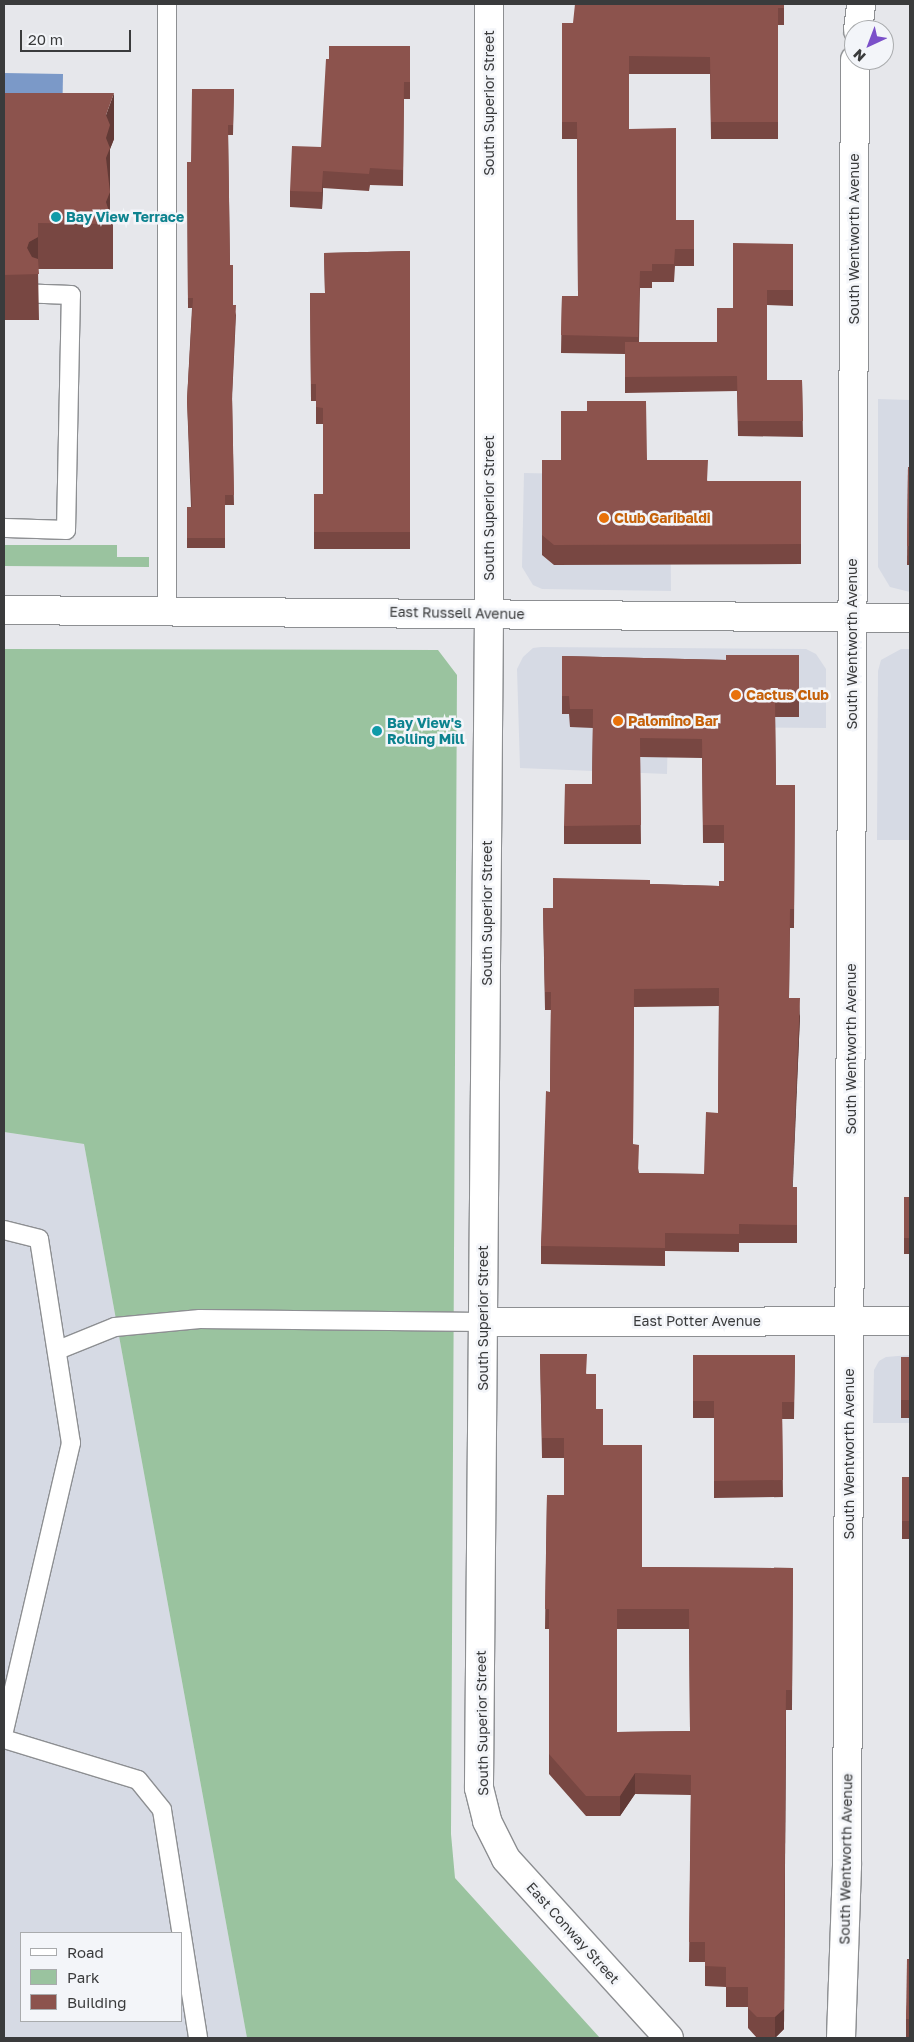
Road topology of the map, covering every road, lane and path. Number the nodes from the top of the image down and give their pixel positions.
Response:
1 (167, 4) edge
2 (489, 4) edge
3 (860, 4) edge
4 (859, 20) edge
5 (855, 70) edge
6 (38, 294) edge
7 (4, 528) edge
8 (4, 610) edge
9 (167, 610) junction
10 (489, 614) junction
11 (853, 618) junction
12 (910, 618) edge
13 (4, 1230) edge
14 (849, 1321) junction
15 (910, 1321) edge
16 (483, 1322) junction
17 (58, 1350) junction
18 (4, 1732) edge
19 (4, 1739) edge
20 (487, 1822) joint
21 (181, 1932) edge
22 (182, 1937) edge
23 (198, 2038) edge
24 (668, 2038) edge
25 (841, 2038) edge

1 - 9 lane
2 - 10 street, South Superior Street
3 - 4 street
5 - 11 street, South Wentworth Avenue
6 - 7 lane
8 - 9 street, East Russell Avenue
9 - 10 street, East Russell Avenue
10 - 11 street, East Russell Avenue
10 - 16 street, South Superior Street
11 - 12 street, East Russell Avenue
11 - 14 street, South Wentworth Avenue
13 - 17 lane
14 - 15 street, East Potter Avenue
14 - 16 street, East Potter Avenue
14 - 25 street, South Wentworth Avenue
16 - 17 lane
16 - 20 street, South Superior Street
17 - 18 lane
19 - 21 lane
20 - 24 street, East Conway Street
22 - 23 lane

